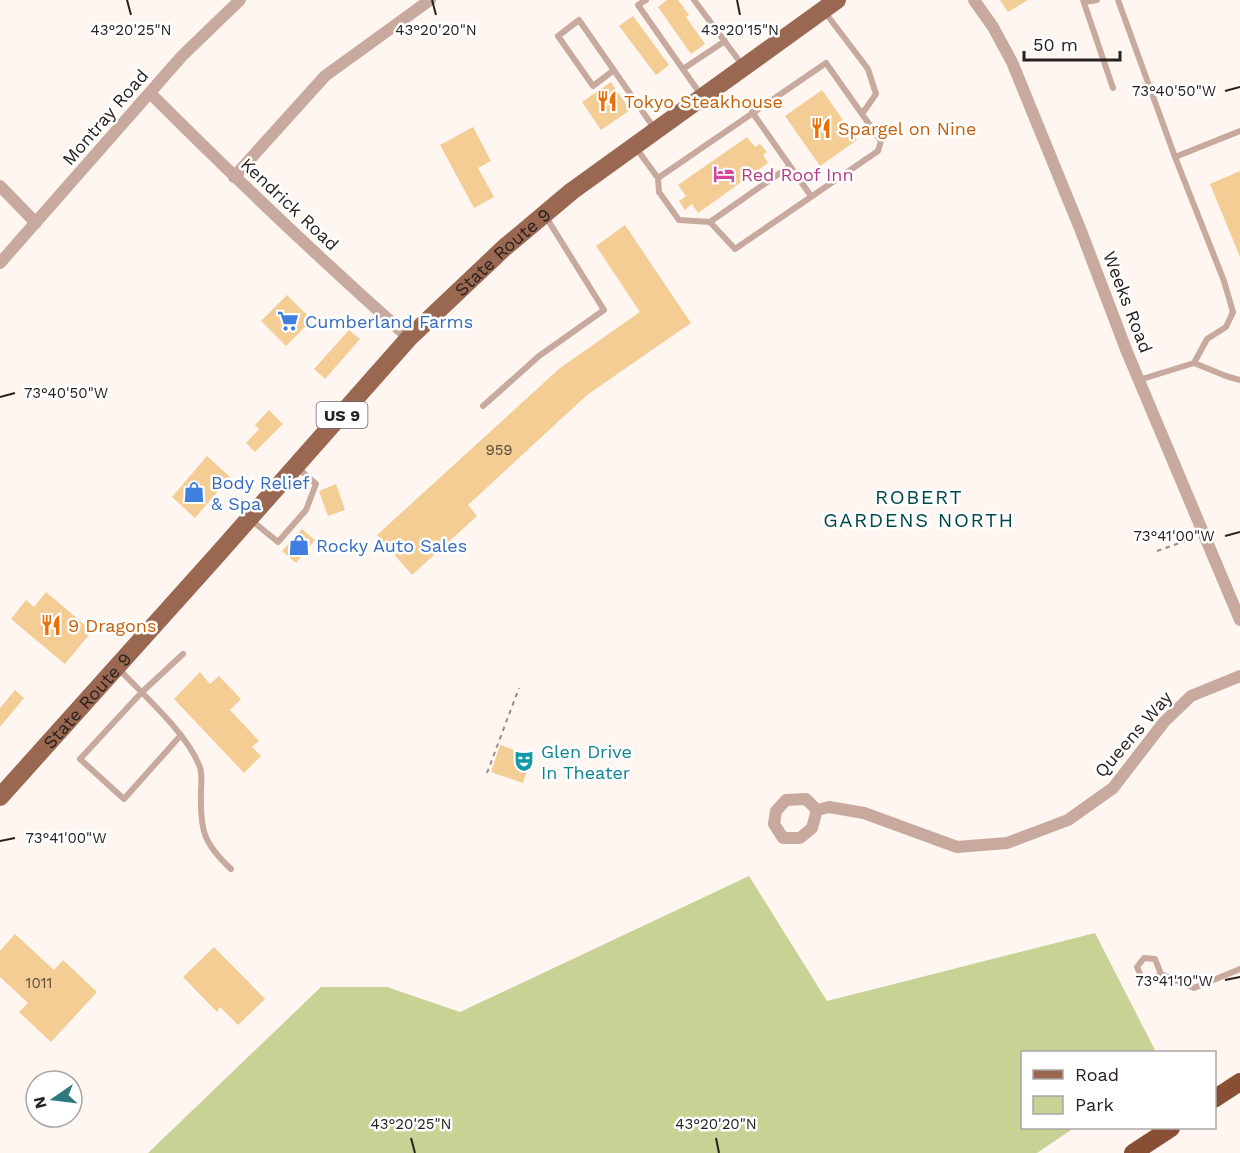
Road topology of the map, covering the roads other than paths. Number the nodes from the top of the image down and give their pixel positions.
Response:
1 (240, 0) edge
2 (430, 0) edge
3 (646, 0) edge
4 (694, 0) edge
5 (974, 0) edge
6 (1097, 0) edge
7 (1118, 0) edge
8 (1083, 1) edge
9 (825, 3) edge
10 (725, 41) junction
11 (743, 67) junction
12 (683, 69) junction
13 (614, 70) junction
14 (1113, 88) dead end
15 (150, 93) junction
16 (701, 96) junction
17 (752, 112) junction
18 (862, 114) junction
19 (655, 130) junction
20 (1240, 131) edge
21 (634, 145) junction
22 (1175, 157) junction
23 (790, 166) junction
24 (234, 177) junction
25 (658, 178) junction
26 (0, 186) edge
27 (811, 196) junction
28 (544, 214) junction
29 (710, 222) junction
30 (36, 223) junction
31 (0, 263) edge
32 (409, 338) junction
33 (1194, 363) junction
34 (1139, 380) junction
35 (1240, 380) edge
36 (483, 406) dead end
37 (296, 466) junction
38 (250, 519) junction
39 (1240, 620) edge
40 (183, 654) dead end
41 (117, 667) junction
42 (1240, 676) edge
43 (141, 693) junction
44 (181, 735) junction
45 (0, 797) edge
46 (817, 810) dead end
47 (231, 869) dead end
48 (1240, 969) edge
49 (1161, 974) dead end
50 (1240, 1082) edge
51 (1216, 1098) edge
52 (1170, 1129) edge
53 (1133, 1153) edge

1 - 15 street, Montray Road
2 - 24 street
3 - 12 lane
4 - 10 lane
5 - 34 street, Weeks Road
6 - 8 lane
7 - 22 lane
8 - 14 lane
9 - 11 main road, State Route 9 / US 9
9 - 18 lane
10 - 11 lane
10 - 12 lane
11 - 16 main road, State Route 9 / US 9
12 - 16 lane
13 - 13 lane
13 - 19 lane
15 - 24 street, Kendrick Road
15 - 30 street, Montray Road
16 - 19 main road, State Route 9 / US 9
17 - 18 lane
17 - 23 lane
17 - 25 lane
18 - 27 lane
19 - 21 main road, State Route 9 / US 9
20 - 22 lane
21 - 25 lane
21 - 28 main road, State Route 9 / US 9
22 - 33 lane
23 - 27 lane
23 - 29 lane
24 - 32 street, Kendrick Road
25 - 29 lane
26 - 30 street
27 - 29 lane
28 - 32 main road, State Route 9 / US 9
28 - 36 lane
30 - 31 street, Montray Road
32 - 37 main road, State Route 9 / US 9
33 - 34 lane
33 - 35 lane
34 - 39 street, Weeks Road
37 - 38 main road, State Route 9 / US 9
37 - 38 lane
38 - 41 main road, State Route 9 / US 9
40 - 43 lane
41 - 43 lane
41 - 45 main road, State Route 9 / US 9
42 - 46 street, Queens Way
43 - 44 lane
43 - 44 lane
44 - 47 lane
48 - 49 lane
50 - 51 highway
52 - 53 highway

